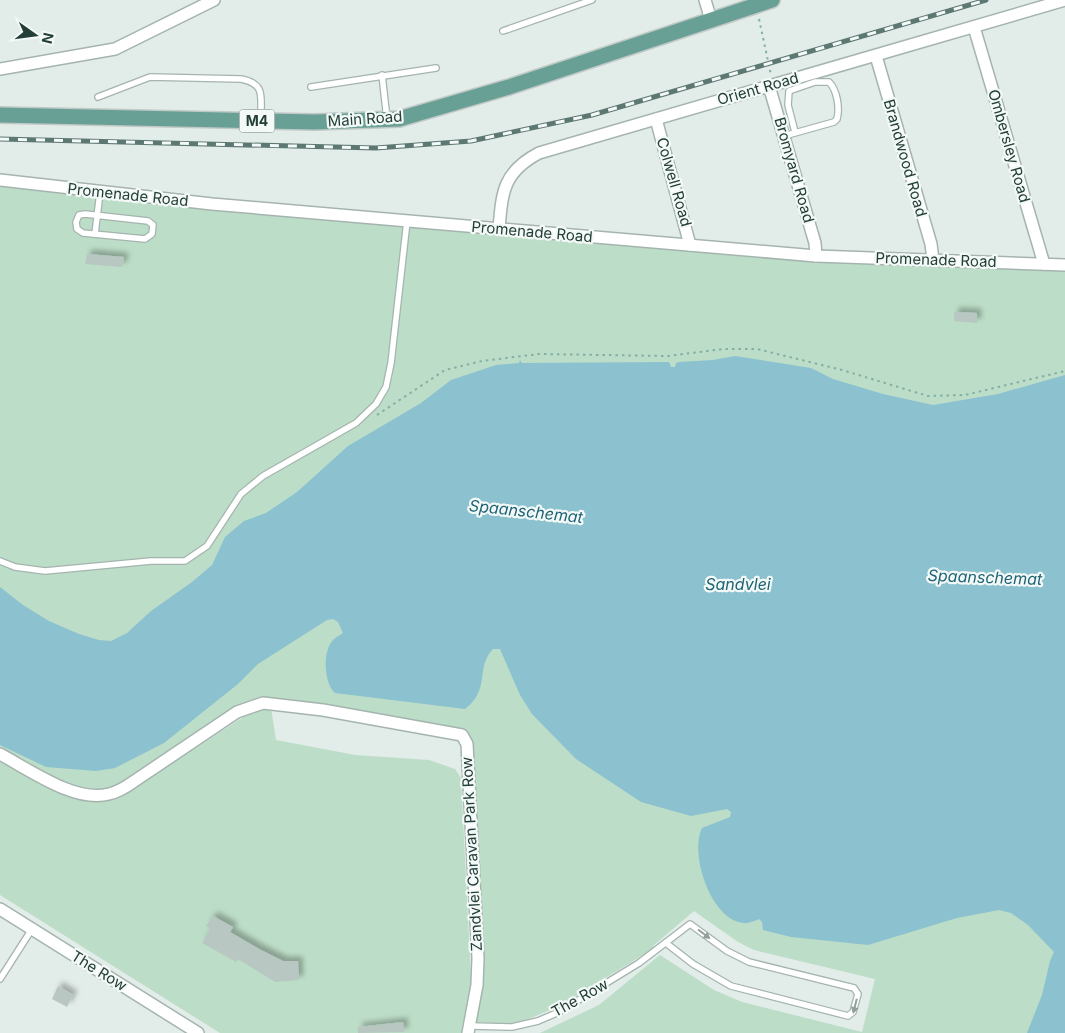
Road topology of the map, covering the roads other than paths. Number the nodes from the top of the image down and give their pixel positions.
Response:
1 (214, 0) edge
2 (592, 0) edge
3 (705, 0) edge
4 (772, 0) edge
5 (1065, 0) edge
6 (711, 20) junction
7 (974, 27) junction
8 (504, 31) dead end
9 (876, 56) junction
10 (436, 68) dead end
11 (0, 69) edge
12 (382, 75) junction
13 (772, 85) junction
14 (311, 87) dead end
15 (98, 97) dead end
16 (0, 115) edge
17 (656, 119) junction
18 (261, 121) junction
19 (387, 121) junction
20 (796, 132) junction
21 (784, 136) junction
22 (0, 180) edge
23 (100, 192) junction
24 (98, 216) junction
25 (407, 221) junction
26 (498, 229) junction
27 (95, 234) junction
28 (690, 246) junction
29 (816, 256) junction
30 (933, 260) junction
31 (1044, 264) junction
32 (1065, 265) edge
33 (0, 561) edge
34 (0, 754) edge
35 (0, 909) edge
36 (32, 929) junction
37 (666, 942) junction
38 (0, 979) edge
39 (469, 1029) edge
40 (198, 1033) edge

1 - 11 street
2 - 8 lane
3 - 6 street
4 - 6 main road, Main Road / M4
5 - 7 street, Orient Road
6 - 19 main road, Main Road / M4
7 - 9 street, Orient Road
7 - 31 street, Ombersley Road
9 - 13 street, Orient Road
9 - 30 street, Brandwood Road
10 - 12 lane
12 - 14 lane
12 - 19 lane
13 - 17 street, Orient Road
13 - 21 street, Bromyard Road
15 - 18 lane
16 - 18 main road, Main Road / M4
17 - 26 street, Orient Road
17 - 28 street, Colwell Road
18 - 19 main road, Main Road / M4
20 - 20 lane
20 - 21 lane
21 - 29 street, Bromyard Road
22 - 23 street, Promenade Road
23 - 24 lane
23 - 25 street, Promenade Road
24 - 27 lane
24 - 27 lane
24 - 27 lane
25 - 26 street, Promenade Road
25 - 33 lane
26 - 28 street, Promenade Road
28 - 29 street, Promenade Road
29 - 30 street, Promenade Road
30 - 31 street, Promenade Road
31 - 32 street, Promenade Road
34 - 39 street, Zandvlei Caravan Park Row
35 - 36 street, The Row
36 - 38 lane
36 - 40 street, The Row
37 -> 37 lane, The Row
37 - 39 lane, The Row

